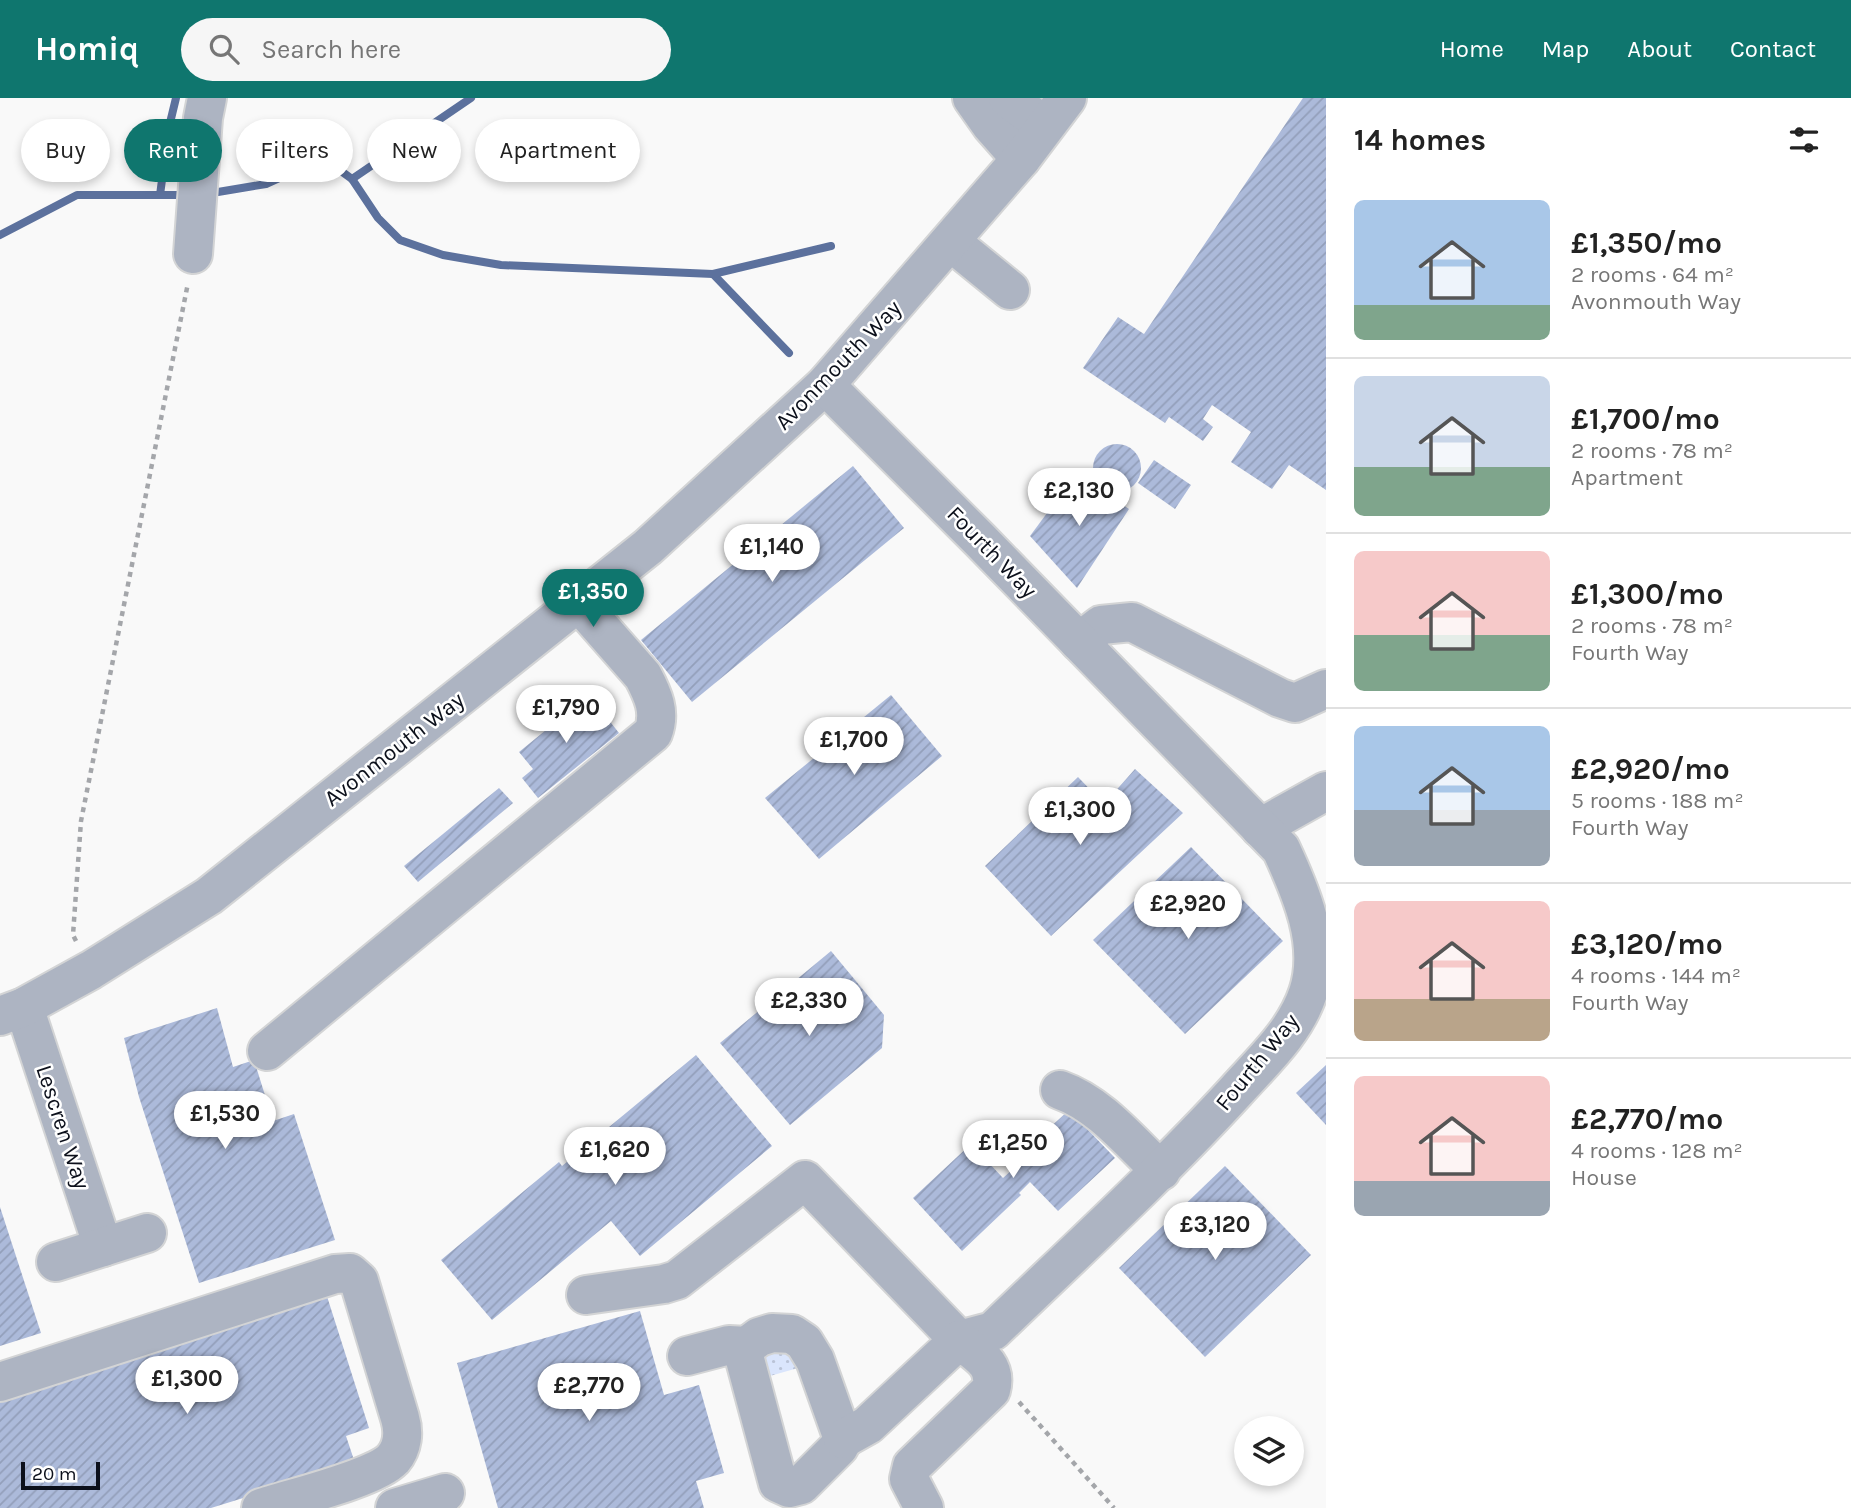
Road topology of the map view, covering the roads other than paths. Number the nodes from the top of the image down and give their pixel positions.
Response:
1 (207, 98) edge
2 (972, 98) edge
3 (1008, 98) edge
4 (1056, 112) edge
5 (1021, 159) junction
6 (951, 242) junction
7 (193, 254) road end
8 (1010, 290) dead end
9 (825, 385) junction
10 (579, 603) junction
11 (1079, 642) junction
12 (1326, 689) edge
13 (1326, 791) edge
14 (1260, 828) junction
15 (1318, 926) edge
16 (12, 1012) edge
17 (267, 1051) dead end
18 (1060, 1090) dead end
19 (1161, 1171) junction
20 (147, 1233) dead end
21 (103, 1247) junction
22 (57, 1262) dead end
23 (586, 1295) dead end
24 (959, 1339) junction
25 (747, 1346) junction
26 (687, 1356) dead end
27 (0, 1382) edge
28 (843, 1439) junction
29 (444, 1493) dead end
30 (779, 1498) edge
31 (923, 1507) edge
32 (261, 1508) edge
33 (395, 1508) edge

1 - 7 street
2 - 5 street
3 - 4 street
4 - 5 street, Avonmouth Way
5 - 6 street, Avonmouth Way
6 - 8 street
6 - 9 street, Avonmouth Way
9 - 10 street, Avonmouth Way
9 - 11 street, Fourth Way
10 - 16 street, Avonmouth Way
10 - 17 street
11 - 12 street
11 - 14 street, Fourth Way
13 - 14 street
14 - 15 street, Fourth Way
15 - 19 street, Fourth Way
16 - 21 street, Lescren Way
18 - 19 street
19 - 24 street, Fourth Way
20 - 21 street
21 - 22 street
23 - 24 street
24 - 28 street
24 - 31 street
25 - 26 street
25 - 28 street
25 - 30 street
27 - 32 street
28 - 30 street
29 - 33 street

